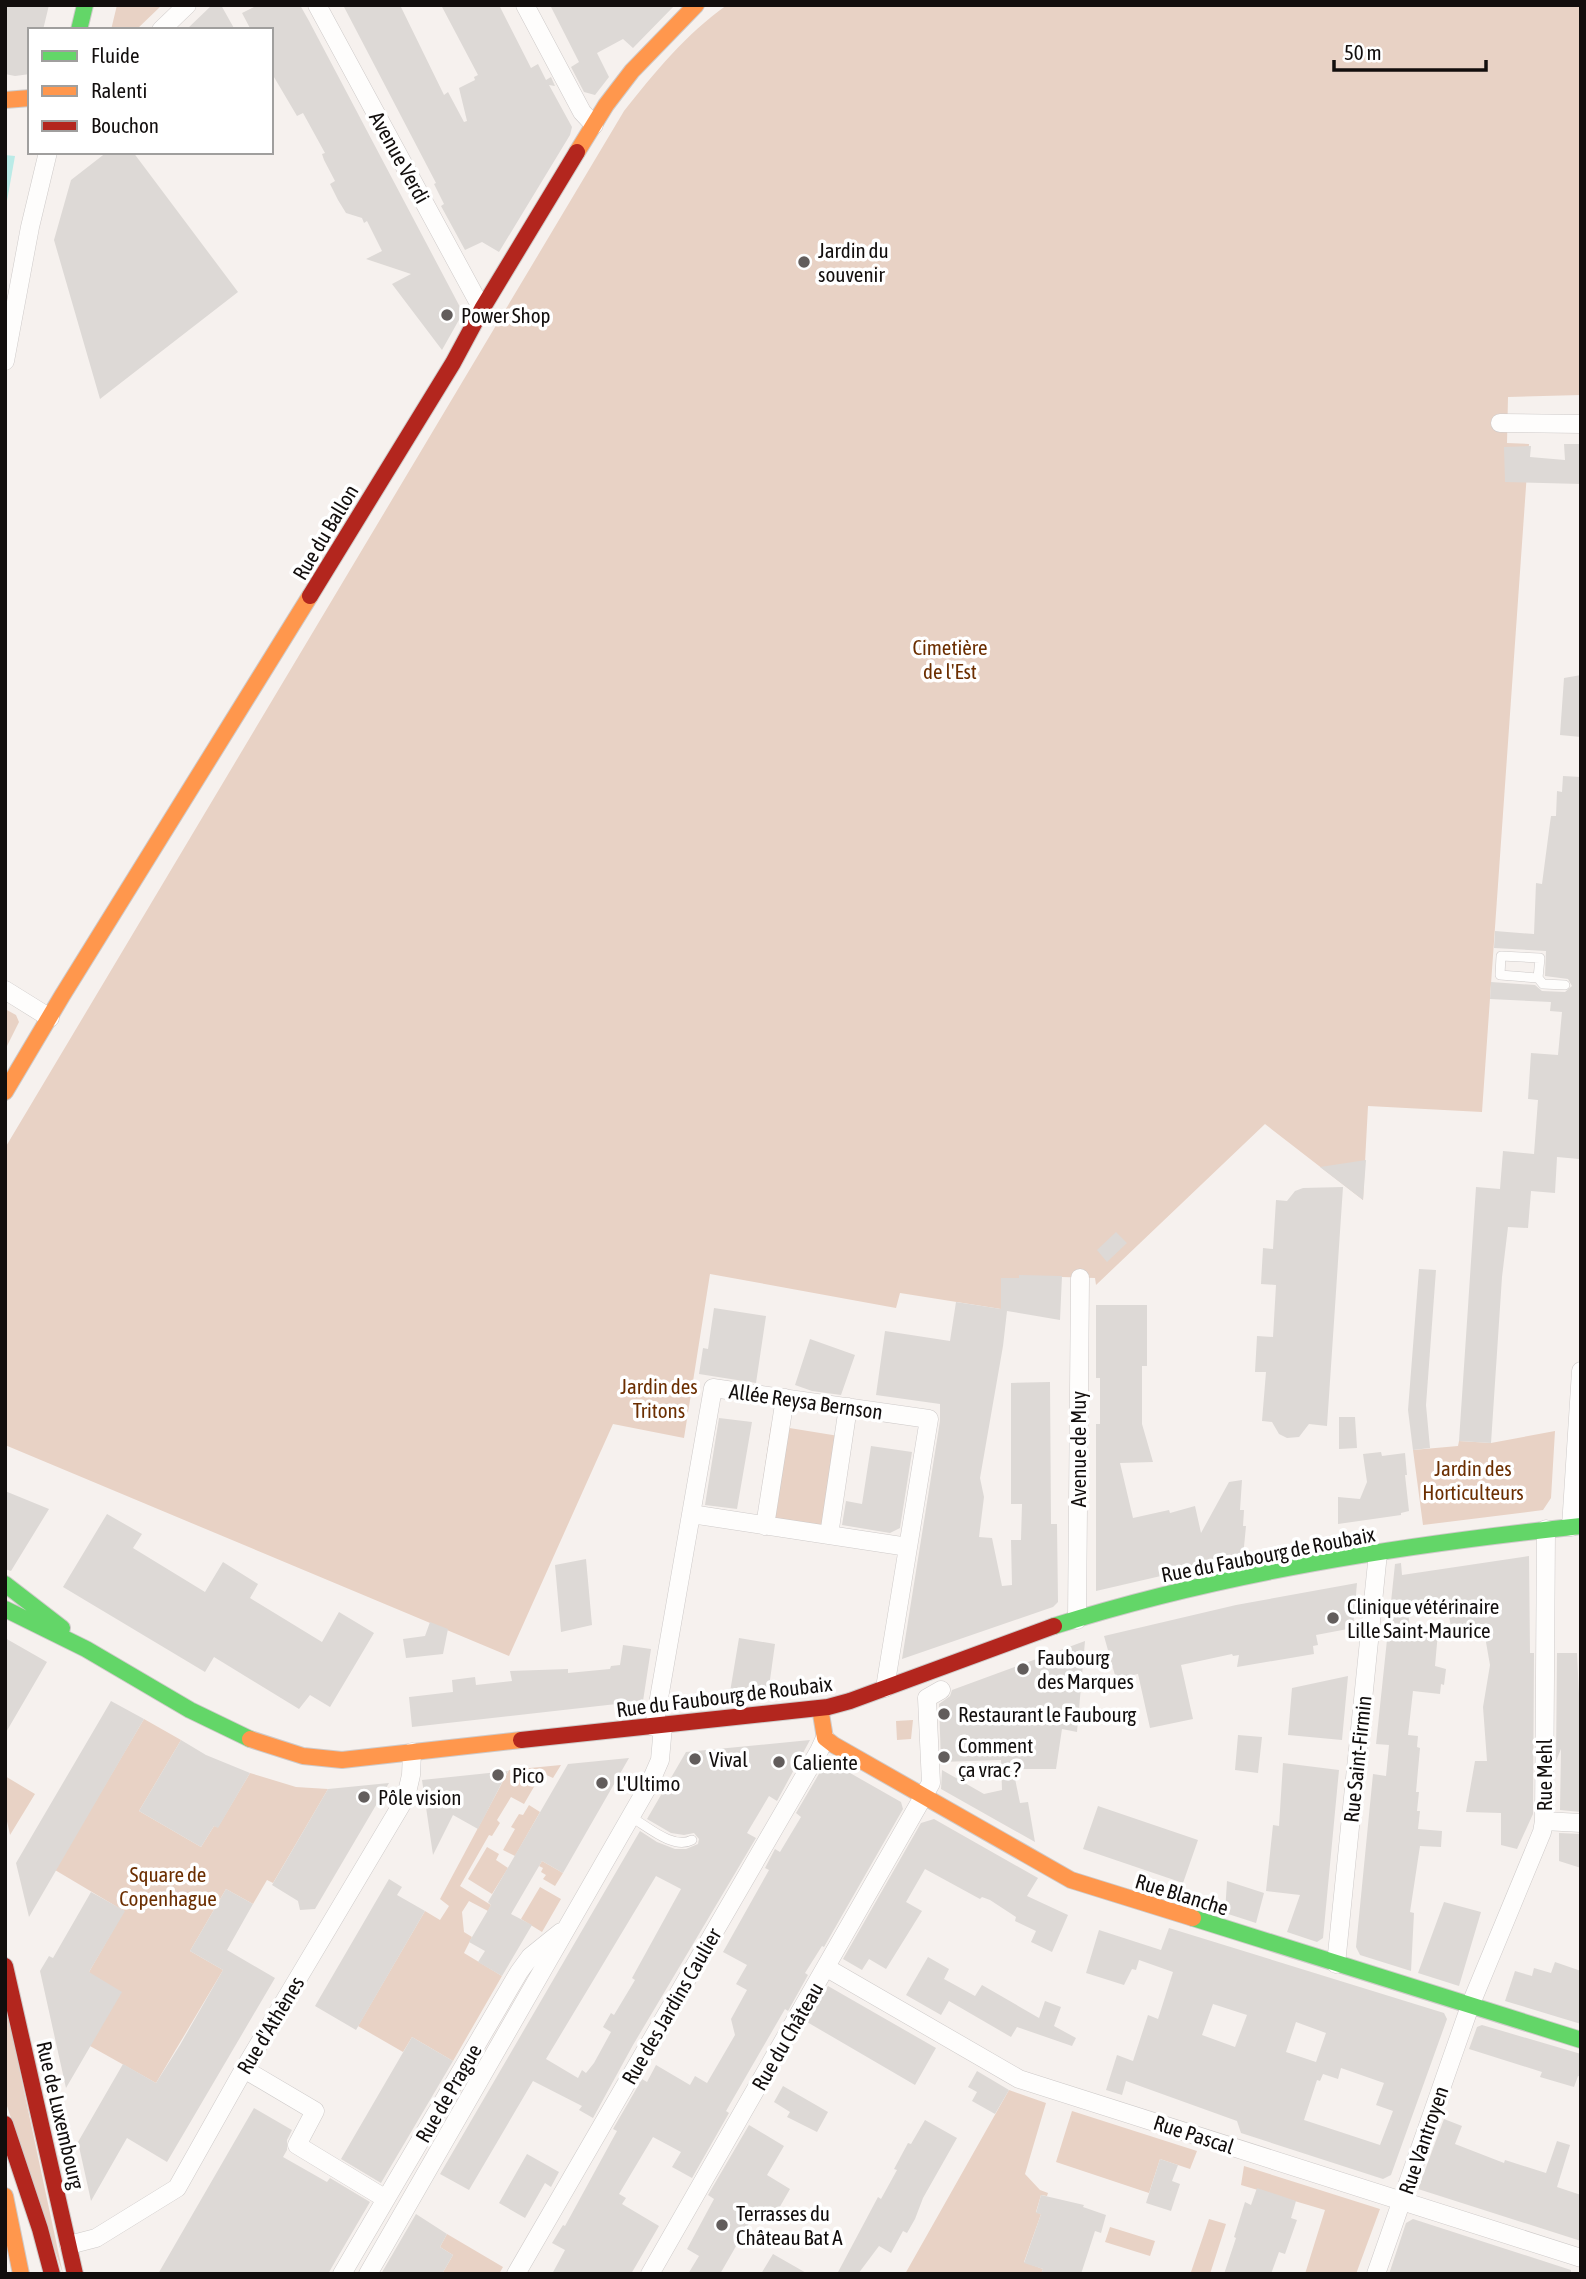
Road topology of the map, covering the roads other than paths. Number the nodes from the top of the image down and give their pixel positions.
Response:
1 (85, 5) edge
2 (187, 5) edge
3 (317, 5) edge
4 (525, 5) edge
5 (696, 5) edge
6 (79, 28) edge
7 (163, 28) edge
8 (28, 98) edge
9 (5, 100) edge
10 (594, 125) junction
11 (48, 154) edge
12 (482, 309) junction
13 (5, 361) edge
14 (1500, 423) dead end
15 (1581, 424) edge
16 (1538, 978) junction
17 (1565, 985) dead end
18 (5, 990) edge
19 (50, 1018) junction
20 (5, 1092) edge
21 (1080, 1278) dead end
22 (1581, 1371) edge
23 (785, 1398) junction
24 (848, 1408) junction
25 (691, 1514) junction
26 (765, 1526) junction
27 (1576, 1526) edge
28 (1545, 1529) junction
29 (828, 1535) junction
30 (908, 1547) junction
31 (1378, 1553) junction
32 (5, 1584) edge
33 (7, 1611) edge
34 (1077, 1620) junction
35 (86, 1649) junction
36 (886, 1688) junction
37 (941, 1690) dead end
38 (820, 1708) junction
39 (658, 1727) junction
40 (825, 1738) junction
41 (412, 1752) junction
42 (923, 1797) junction
43 (631, 1817) junction
44 (1544, 1821) junction
45 (1581, 1823) edge
46 (692, 1840) dead end
47 (569, 1925) junction
48 (1336, 1964) junction
49 (5, 1966) edge
50 (827, 1968) junction
51 (1471, 2006) junction
52 (1581, 2040) edge
53 (244, 2069) junction
54 (5, 2123) edge
55 (5, 2196) edge
56 (386, 2199) junction
57 (1402, 2201) junction
58 (69, 2245) junction
59 (1581, 2258) edge
60 (21, 2274) edge
61 (52, 2274) edge
62 (75, 2274) edge
63 (342, 2274) edge
64 (368, 2274) edge
65 (516, 2274) edge
66 (650, 2274) edge
67 (1376, 2274) edge

1 - 6 main road
2 - 7 street
3 - 12 street, Avenue Verdi
4 - 10 street
5 - 10 main road, Rue du Ballon
8 - 9 main road
10 - 12 main road, Rue du Ballon
11 - 13 street
12 - 19 main road, Rue du Ballon
14 - 15 street
16 - 16 lane
16 - 17 lane
18 - 19 street
19 - 20 main road, Rue du Ballon
21 - 34 street, Avenue de Muy
22 - 27 street
23 - 24 street, Allée Reysa Bernson
23 - 25 street, Allée Reysa Bernson
23 - 26 street
24 - 29 street
24 - 30 street, Allée Reysa Bernson
25 - 26 street
25 - 39 street, Allée Reysa Bernson
26 - 29 street
27 - 28 main road, Rue du Faubourg de Roubaix
28 - 31 main road, Rue du Faubourg de Roubaix
28 - 44 street, Rue Mehl
29 - 30 street
30 - 36 street, Allée Reysa Bernson
31 - 34 main road, Rue du Faubourg de Roubaix
31 - 48 street, Rue Saint-Firmin
32 - 35 main road, Rue du Faubourg de Roubaix
33 - 35 main road, Rue du Faubourg de Roubaix
34 - 36 main road, Rue du Faubourg de Roubaix
35 - 41 main road, Rue du Faubourg de Roubaix
36 - 38 main road, Rue du Faubourg de Roubaix
37 - 42 street, Rue du Château
38 - 39 main road, Rue du Faubourg de Roubaix
38 - 40 main road
39 - 41 main road, Rue du Faubourg de Roubaix
39 - 43 street, Rue de Prague
40 - 42 main road, Rue Blanche
40 - 65 street, Rue des Jardins Caulier
41 - 53 street, Rue d'Athènes
42 - 48 main road, Rue Blanche
42 - 50 street, Rue du Château
43 - 46 lane
43 - 47 street, Rue de Prague
44 - 45 street
44 - 51 street, Rue Mehl
47 - 56 street, Rue de Prague
47 - 64 street, Rue de Prague
48 - 51 main road, Rue Blanche
49 - 58 main road, Rue de Luxembourg
50 - 57 street, Rue Pascal
50 - 66 street, Rue du Château
51 - 52 main road, Rue Blanche
51 - 57 street, Rue Vantroyen
53 - 56 street
53 - 58 street, Rue d'Athènes
54 - 61 main road
55 - 60 main road
56 - 63 street, Rue de Prague
57 - 59 street, Rue Pascal
57 - 67 street, Rue Vantroyen
58 - 62 main road, Rue de Luxembourg

